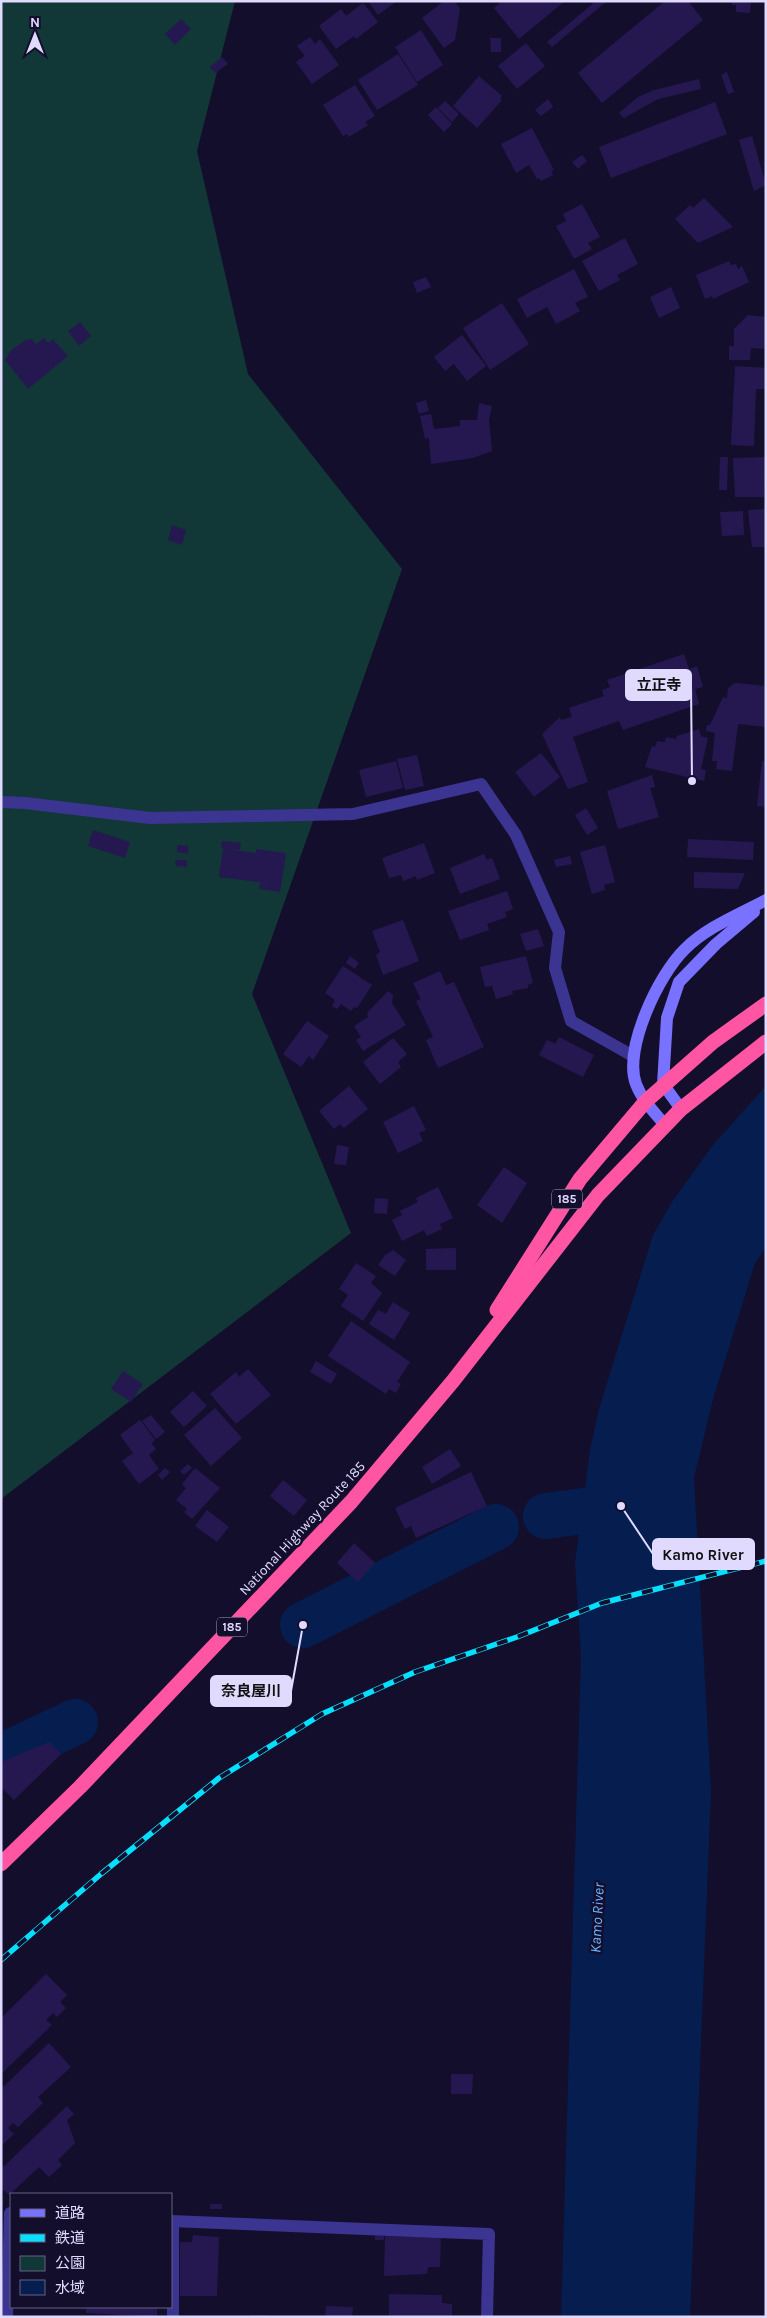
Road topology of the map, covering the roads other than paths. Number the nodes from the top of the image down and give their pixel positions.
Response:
1 (1, 802) edge
2 (766, 901) edge
3 (766, 1004) edge
4 (766, 1042) edge
5 (633, 1056) junction
6 (663, 1084) junction
7 (645, 1102) junction
8 (681, 1109) junction
9 (664, 1124) junction
10 (452, 1381) junction
11 (1, 1864) edge
12 (8, 2213) edge
13 (172, 2222) edge
14 (7, 2317) edge
15 (173, 2317) edge
16 (487, 2317) edge

1 - 5 street
2 - 5 street
2 - 6 street
3 - 6 highway, National Highway Route 185 / 185
4 - 8 highway, National Highway Route 185 / 185
5 - 7 street
6 - 7 highway, National Highway Route 185 / 185
6 - 8 street
7 - 9 street
7 - 10 highway, National Highway Route 185 / 185
8 - 9 highway, National Highway Route 185 / 185
9 - 10 highway, National Highway Route 185 / 185
10 - 11 highway, National Highway Route 185 / 185
12 - 14 street
13 - 15 street
13 - 16 street

